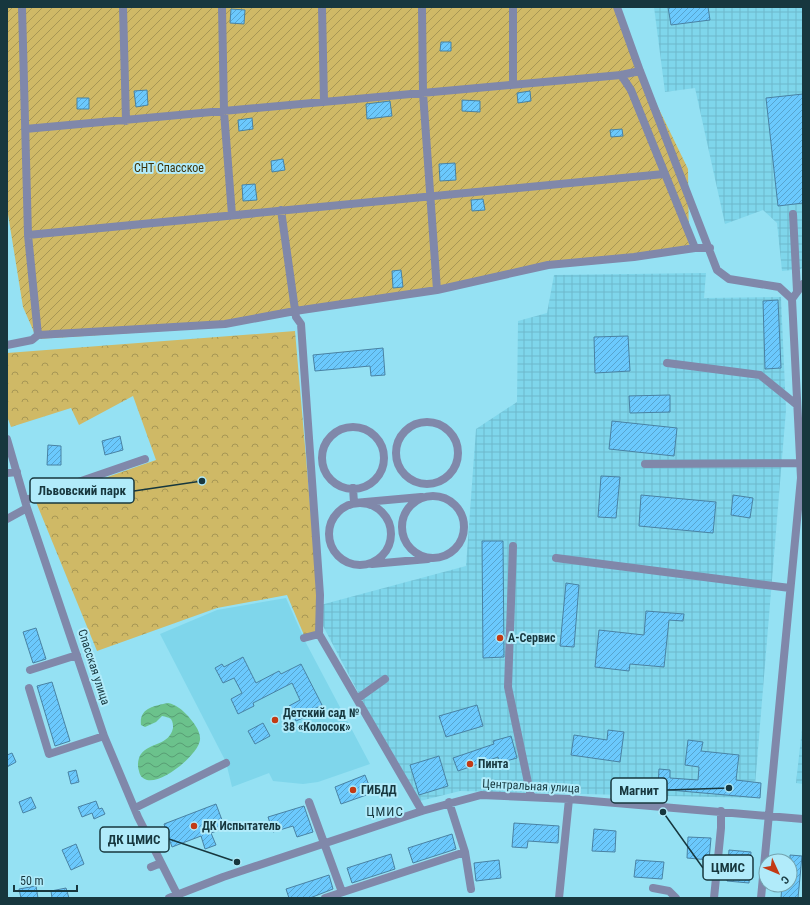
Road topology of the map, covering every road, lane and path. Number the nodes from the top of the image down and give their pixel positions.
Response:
1 (22, 7) edge
2 (123, 7) edge
3 (222, 7) edge
4 (322, 7) edge
5 (422, 7) edge
6 (513, 7) edge
7 (617, 7) edge
8 (640, 70) junction
9 (621, 75) junction
10 (512, 84) junction
11 (423, 93) junction
12 (324, 102) junction
13 (224, 112) junction
14 (126, 121) junction
15 (24, 129) junction
16 (664, 174) junction
17 (431, 197) junction
18 (281, 210) junction
19 (793, 214) dead end
20 (232, 215) junction
21 (28, 235) junction
22 (694, 248) junction
23 (710, 248) junction
24 (803, 284) edge
25 (437, 290) junction
26 (797, 291) junction
27 (792, 299) junction
28 (295, 311) junction
29 (38, 335) junction
30 (7, 345) edge
31 (667, 363) dead end
32 (797, 405) junction
33 (7, 440) edge
34 (398, 442) junction
35 (384, 453) junction
36 (145, 459) dead end
37 (800, 463) junction
38 (645, 464) dead end
39 (17, 472) junction
40 (7, 474) edge
41 (802, 478) edge
42 (353, 488) junction
43 (428, 496) junction
44 (354, 503) junction
45 (26, 504) junction
46 (7, 518) edge
47 (513, 546) dead end
48 (439, 558) junction
49 (556, 558) dead end
50 (365, 564) junction
51 (790, 588) junction
52 (319, 634) junction
53 (304, 638) dead end
54 (77, 655) junction
55 (30, 670) dead end
56 (385, 679) dead end
57 (29, 688) dead end
58 (357, 699) junction
59 (104, 736) junction
60 (226, 763) dead end
61 (531, 797) junction
62 (569, 799) junction
63 (309, 802) dead end
64 (449, 802) junction
65 (135, 808) junction
66 (422, 810) junction
67 (721, 812) junction
68 (768, 816) junction
69 (803, 819) edge
70 (324, 844) junction
71 (465, 852) junction
72 (161, 863) junction
73 (151, 867) dead end
74 (653, 888) dead end
75 (471, 889) dead end
76 (342, 892) junction
77 (175, 897) edge
78 (325, 898) edge
79 (559, 898) edge
80 (676, 898) edge
81 (714, 898) edge
82 (761, 898) edge

1 - 15 street
2 - 14 street
3 - 13 street
4 - 12 street
5 - 11 street
6 - 10 street
7 - 8 street
8 - 9 street
8 - 23 street
9 - 10 street
9 - 16 street
10 - 11 street
11 - 12 street
11 - 17 street
12 - 13 street
13 - 14 street
13 - 20 street
14 - 15 street
15 - 21 street
16 - 17 street
16 - 22 street
17 - 18 street
17 - 25 street
18 - 20 street
18 - 28 street
19 - 26 street
20 - 21 street
21 - 29 street
22 - 23 street
22 - 25 street
23 - 27 street
24 - 26 street
25 - 28 street
26 - 27 street
27 - 32 street
28 - 29 street
28 - 52 street
29 - 30 street
31 - 32 street
32 - 37 street
33 - 39 street, Спасская улица
34 - 34 street
34 - 35 street
35 - 42 street
35 - 42 street
36 - 45 street
37 - 38 street
37 - 41 street
39 - 40 street
39 - 45 street, Спасская улица
41 - 51 street
42 - 44 street
43 - 44 street
43 - 48 street
43 - 48 street
44 - 50 street
44 - 50 street
45 - 46 street
45 - 54 street, Спасская улица
47 - 61 street
48 - 50 street
49 - 51 street
51 - 68 street
52 - 53 street
52 - 58 street
54 - 55 street
54 - 59 street, Спасская улица
56 - 58 street
57 - 59 street
58 - 66 street
59 - 65 street, Спасская улица
60 - 65 street
61 - 62 street, Центральная улица
61 - 64 street, Центральная улица
62 - 67 street, Центральная улица
62 - 79 street
63 - 70 street
64 - 66 street, Центральная улица
64 - 71 street
65 - 72 street, Спасская улица
66 - 70 street, Центральная улица
67 - 68 street, Центральная улица
67 - 81 street
68 - 69 street, Центральная улица
68 - 82 street
70 - 76 street
70 - 77 street, Центральная улица
71 - 75 street
71 - 76 street
72 - 73 street
72 - 77 street, Спасская улица
74 - 80 street
76 - 78 street

